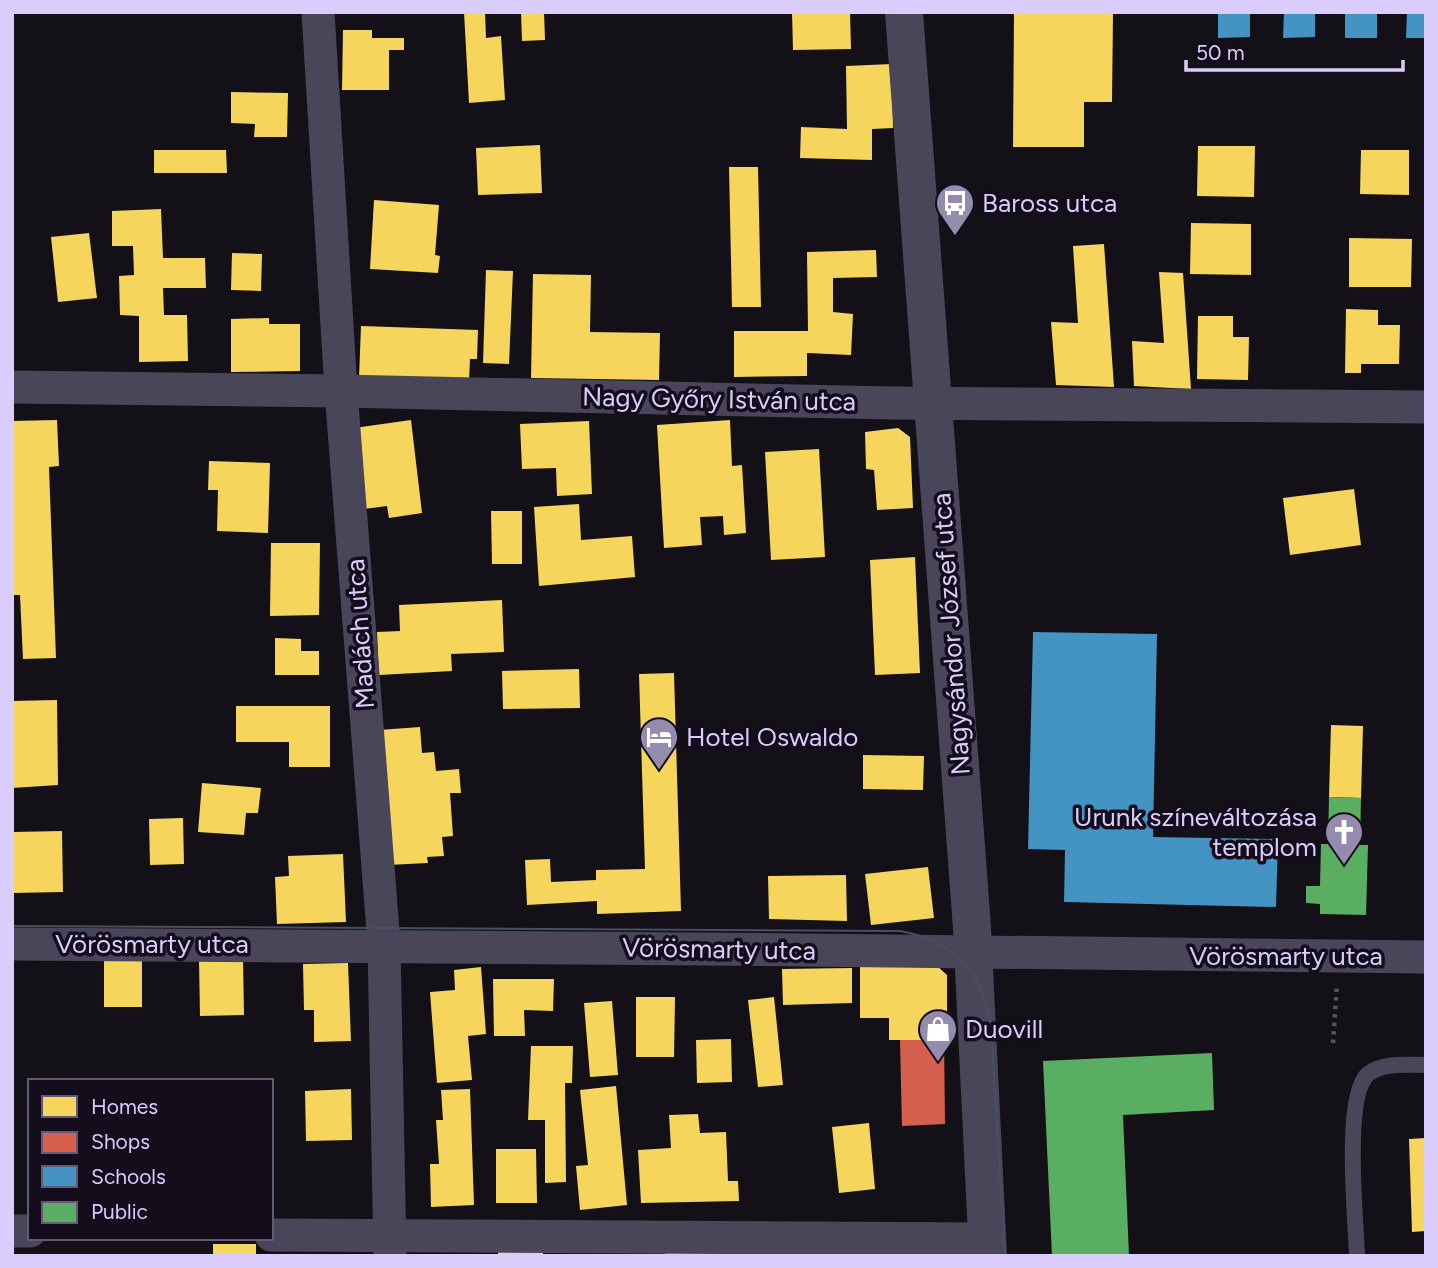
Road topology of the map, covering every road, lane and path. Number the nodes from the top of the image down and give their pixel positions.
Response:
1 (318, 12) edge
2 (904, 12) edge
3 (12, 387) edge
4 (341, 391) junction
5 (934, 403) junction
6 (1426, 407) edge
7 (12, 944) edge
8 (384, 944) junction
9 (973, 952) junction
10 (1426, 957) edge
11 (1337, 973) dead end
12 (1333, 1043) dead end
13 (1426, 1065) edge
14 (273, 1235) edge
15 (389, 1246) edge
16 (987, 1248) edge
17 (1357, 1256) edge

1 - 4 street, Madách utca
2 - 5 street, Nagysándor József utca
3 - 4 street, Nagy Győry István utca
4 - 5 street, Nagy Győry István utca
4 - 8 street, Madách utca
5 - 6 street, Nagy Győry István utca
5 - 9 street, Nagysándor József utca
7 - 8 street, Vörösmarty utca
8 - 9 street, Vörösmarty utca
8 - 15 street, Madách utca
9 - 10 street, Vörösmarty utca
9 - 16 street, Nagysándor József utca
11 - 12 path
13 - 17 lane
14 - 15 street
15 - 16 street

